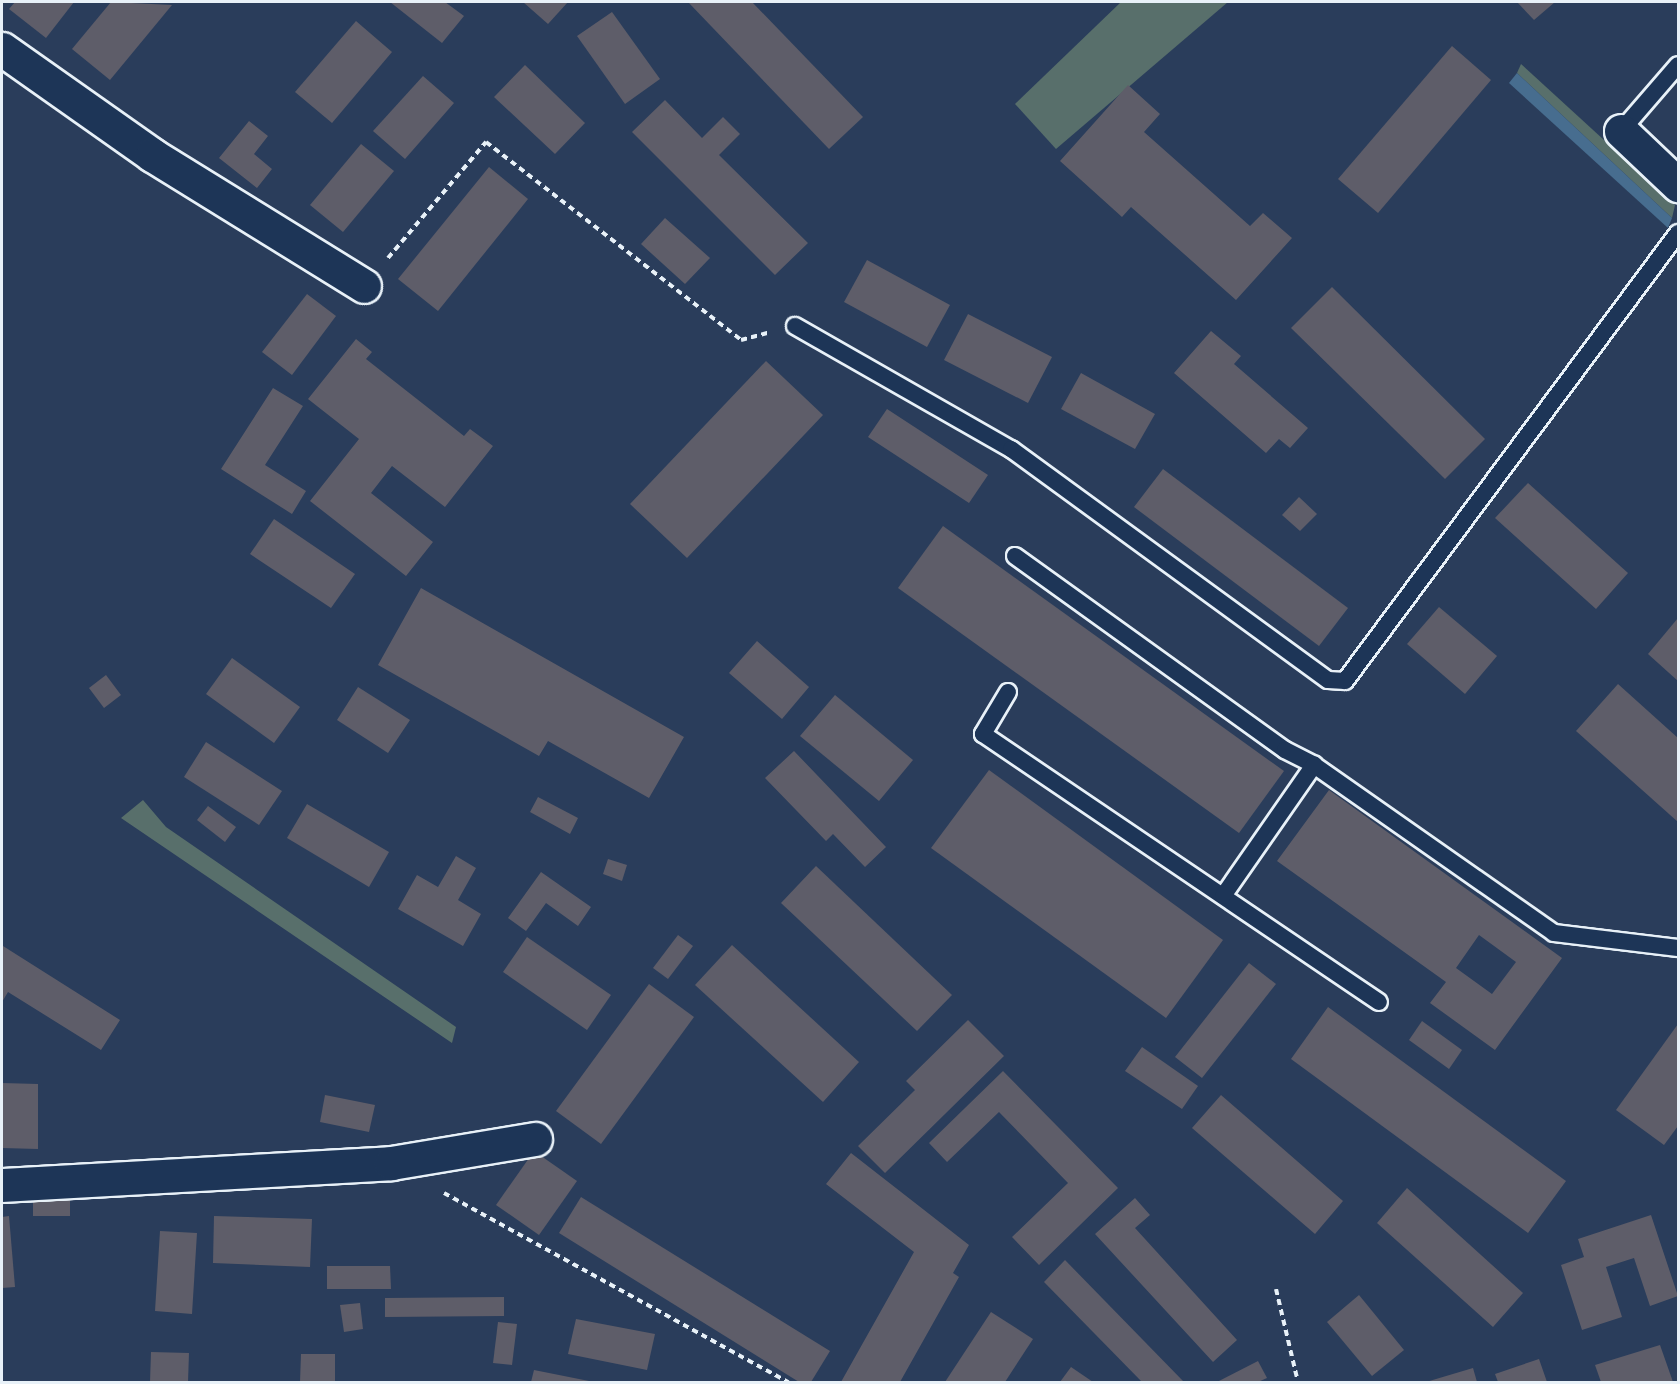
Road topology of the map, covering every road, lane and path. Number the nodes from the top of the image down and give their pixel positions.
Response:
1 (2, 49) edge
2 (1678, 65) edge
3 (1622, 131) joint
4 (1678, 185) edge
5 (1678, 233) edge
6 (364, 286) joint
7 (795, 326) joint
8 (1015, 556) dead end
9 (1008, 692) dead end
10 (1314, 765) junction
11 (1223, 896) junction
12 (1678, 948) edge
13 (1379, 1002) dead end
14 (535, 1139) dead end
15 (2, 1185) edge
16 (441, 1191) dead end
17 (1276, 1289) dead end
18 (788, 1383) edge
19 (1298, 1383) edge

1 - 6 street
2 - 3 lane
3 - 4 street
5 - 7 lane
6 - 7 path
8 - 10 lane
9 - 11 lane
10 - 11 lane
10 - 12 lane
11 - 13 lane
14 - 15 street
16 - 18 path
17 - 19 path

